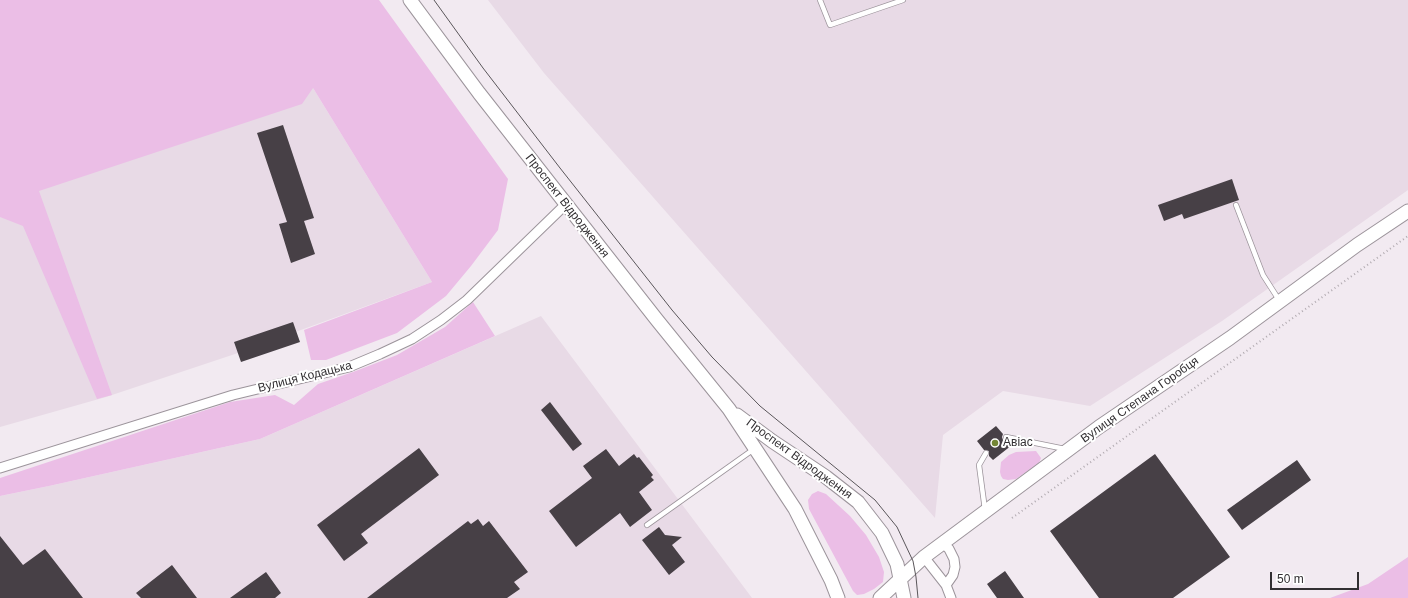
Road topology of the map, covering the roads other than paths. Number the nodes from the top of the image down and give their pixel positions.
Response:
1 (410, 0) edge
2 (820, 0) edge
3 (903, 0) edge
4 (566, 204) junction
5 (1236, 205) dead end
6 (1408, 211) edge
7 (1280, 301) junction
8 (729, 409) junction
9 (1006, 437) dead end
10 (755, 448) junction
11 (1069, 449) junction
12 (986, 453) dead end
13 (0, 468) edge
14 (985, 512) junction
15 (647, 525) dead end
16 (943, 543) junction
17 (924, 557) junction
18 (900, 579) junction
19 (946, 585) junction
20 (838, 598) edge
21 (880, 598) edge
22 (904, 598) edge
23 (951, 598) edge

1 - 4 street, Проспект Відродження
2 - 3 lane
4 - 8 street, Проспект Відродження
4 - 13 street, Вулиця Кодацька
5 - 7 lane
6 - 7 street, Вулиця Степана Горобця
7 - 11 street, Вулиця Степана Горобця
8 - 10 street, Проспект Відродження
8 - 18 street, Проспект Відродження
9 - 11 lane
10 - 15 lane
10 - 20 street, Проспект Відродження
11 - 14 street, Вулиця Степана Горобця
12 - 14 lane
14 - 16 street, Вулиця Степана Горобця
16 - 17 street, Вулиця Степана Горобця
16 - 19 street
17 - 18 street, Вулиця Степана Горобця
17 - 19 street
18 - 21 street, Вулиця Степана Горобця
18 - 22 street, Проспект Відродження
19 - 23 street

